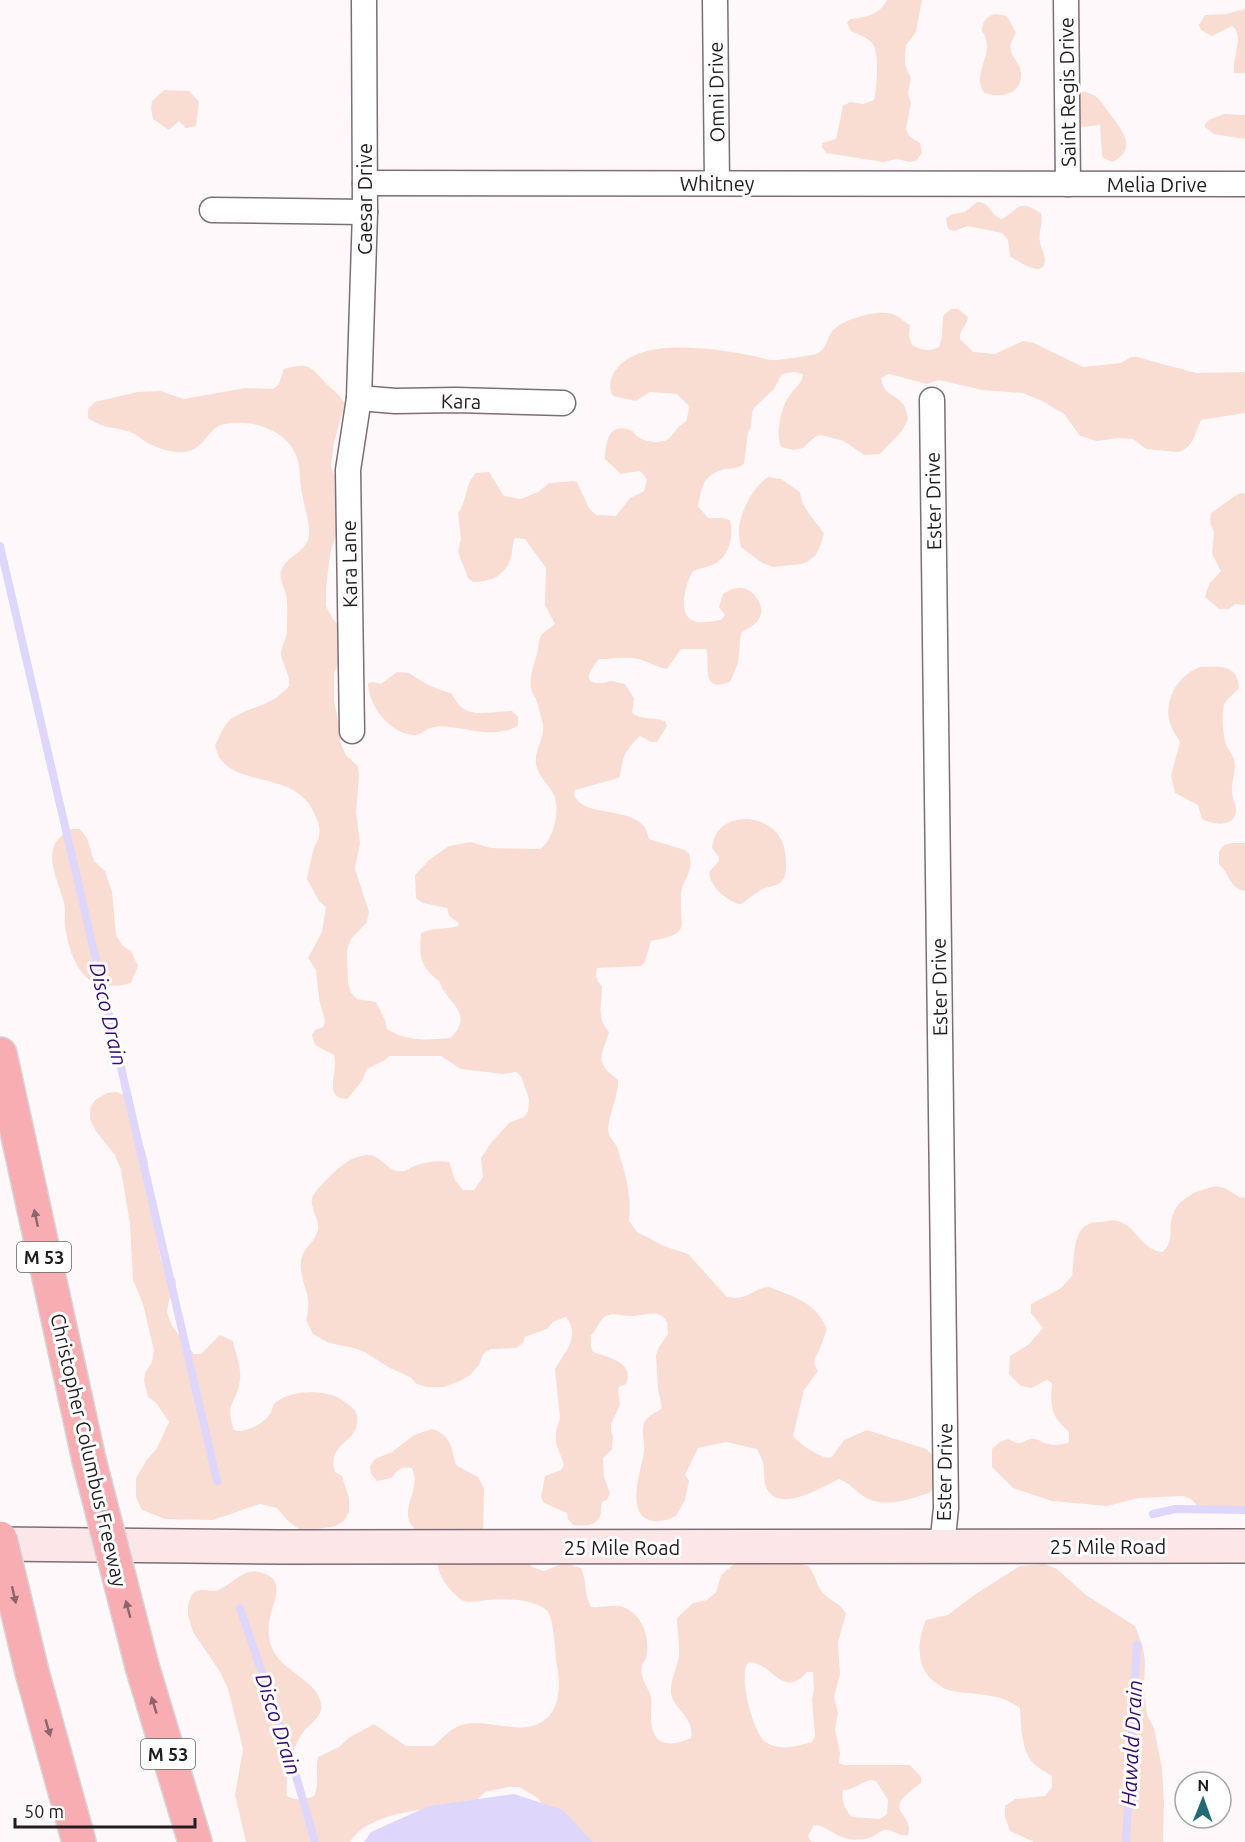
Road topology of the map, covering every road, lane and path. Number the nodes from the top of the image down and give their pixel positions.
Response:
1 (364, 0) edge
2 (716, 0) edge
3 (1066, 0) edge
4 (365, 183) junction
5 (717, 183) junction
6 (1068, 184) junction
7 (1245, 184) edge
8 (212, 210) dead end
9 (365, 212) junction
10 (359, 398) junction
11 (932, 400) dead end
12 (563, 403) dead end
13 (352, 731) dead end
14 (0, 1054) edge
15 (0, 1538) edge
16 (0, 1544) edge
17 (1245, 1546) edge
18 (942, 1547) junction
19 (79, 1842) edge
20 (195, 1842) edge

1 - 4 street, Caesar Drive
2 - 5 street, Omni Drive
3 - 6 street, Saint Regis Drive
4 - 5 street, Whitney
4 - 9 street, Caesar Drive
5 - 6 street, Whitney
6 - 7 street, Melia Drive
8 - 9 street
9 - 10 street, Caesar Drive
10 - 12 street, Kara
10 - 13 street, Kara Lane
11 - 18 street, Ester Drive
20 -> 14 highway, Christopher Columbus Freeway / M 53, bridge
15 -> 19 highway, bridge
16 - 18 street, 25 Mile Road
17 - 18 street, 25 Mile Road

